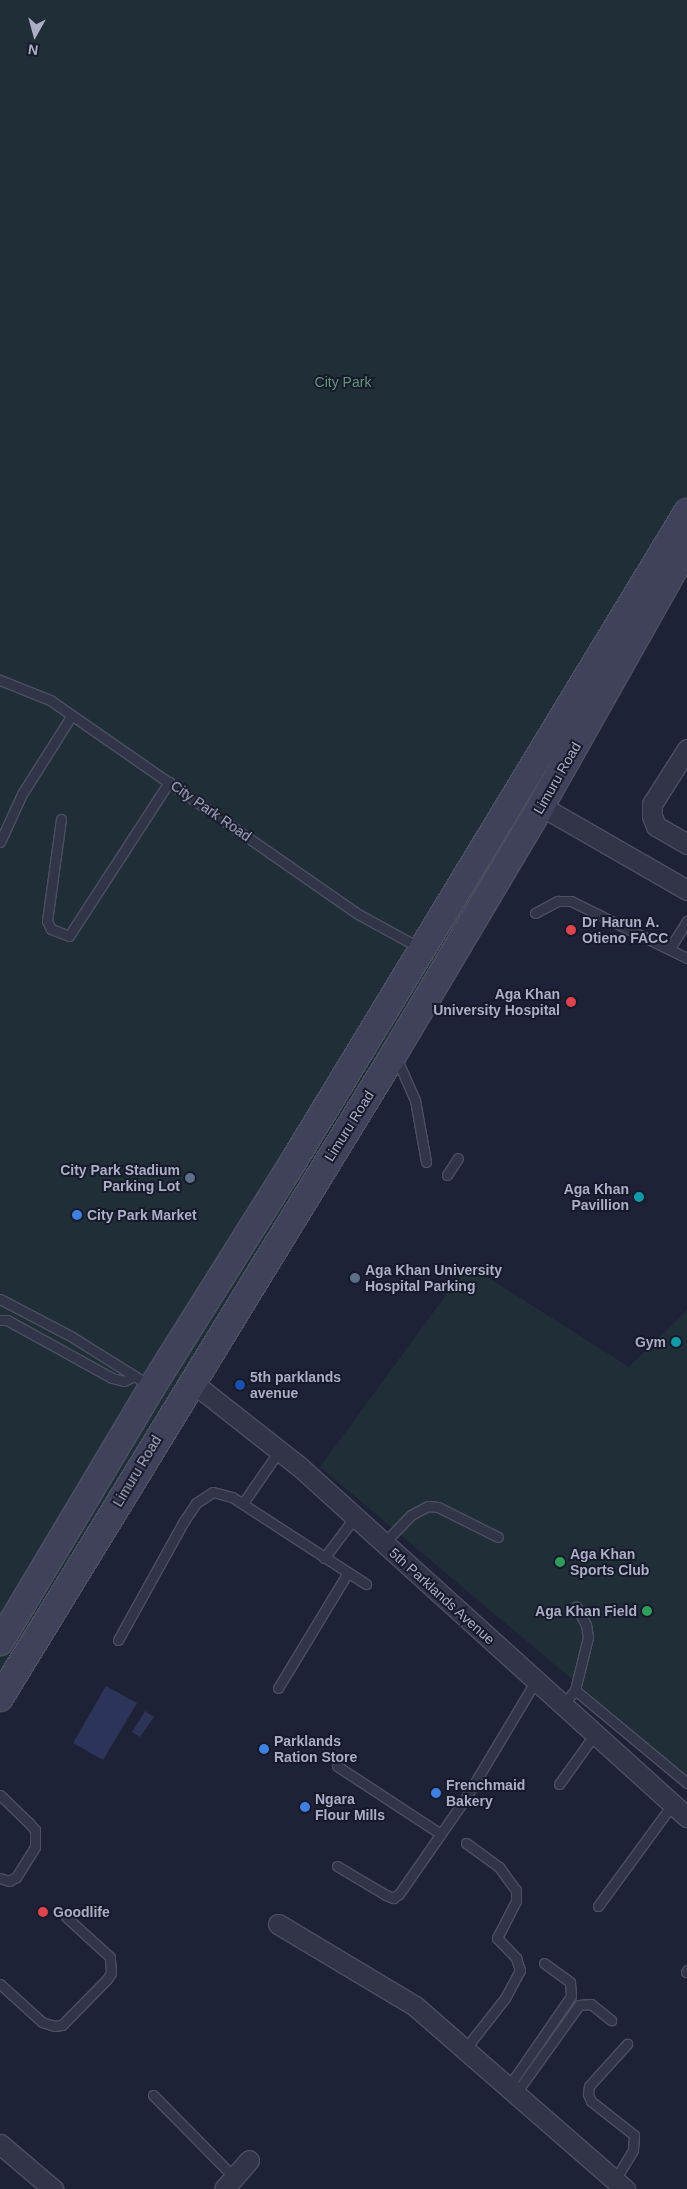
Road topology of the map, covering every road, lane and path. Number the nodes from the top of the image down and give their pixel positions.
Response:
1 (687, 512) edge
2 (687, 547) edge
3 (0, 680) edge
4 (72, 715) junction
5 (687, 749) edge
6 (169, 782) junction
7 (518, 790) junction
8 (541, 806) junction
9 (61, 818) dead end
10 (0, 842) edge
11 (687, 844) edge
12 (687, 890) edge
13 (535, 913) dead end
14 (687, 921) edge
15 (420, 948) junction
16 (670, 948) junction
17 (687, 958) edge
18 (394, 1054) junction
19 (458, 1158) dead end
20 (426, 1162) dead end
21 (447, 1175) dead end
22 (0, 1299) edge
23 (0, 1320) edge
24 (143, 1381) junction
25 (192, 1382) junction
26 (279, 1450) junction
27 (243, 1504) junction
28 (355, 1517) junction
29 (498, 1537) dead end
30 (384, 1544) junction
31 (324, 1558) junction
32 (347, 1574) junction
33 (366, 1584) dead end
34 (576, 1606) dead end
35 (118, 1640) dead end
36 (0, 1642) edge
37 (536, 1682) junction
38 (278, 1688) dead end
39 (575, 1690) junction
40 (0, 1698) edge
41 (562, 1705) junction
42 (595, 1734) junction
43 (337, 1766) dead end
44 (687, 1783) edge
45 (559, 1784) dead end
46 (0, 1795) edge
47 (672, 1805) junction
48 (687, 1818) edge
49 (441, 1834) junction
50 (466, 1842) dead end
51 (337, 1866) dead end
52 (0, 1878) edge
53 (598, 1906) dead end
54 (66, 1917) dead end
55 (278, 1924) dead end
56 (544, 1963) dead end
57 (0, 1984) edge
58 (611, 2020) dead end
59 (627, 2044) dead end
60 (466, 2048) junction
61 (512, 2089) junction
62 (152, 2094) dead end
63 (0, 2144) edge
64 (249, 2160) dead end
65 (229, 2183) edge
66 (620, 2184) edge
67 (53, 2189) edge

1 - 7 main road, Limuru Road
2 - 8 main road, Limuru Road
3 - 4 lane, City Park Road
4 - 6 lane, City Park Road
4 - 10 lane
5 - 11 street
6 - 9 lane
6 - 15 lane, City Park Road
7 - 8 main road
7 - 15 main road, Limuru Road
8 - 12 street
8 - 18 main road, Limuru Road
13 - 16 lane
14 - 16 lane
15 - 24 main road, Limuru Road
16 - 17 lane
18 - 20 lane
18 - 25 main road, Limuru Road
19 - 21 lane
22 - 24 lane
23 - 24 lane
24 - 36 main road, Limuru Road
25 - 26 street, 5th Parklands Avenue
25 - 40 main road, Limuru Road
26 - 27 lane
26 - 28 street, 5th Parklands Avenue
27 - 31 lane
27 - 35 lane
28 - 30 street, 5th Parklands Avenue
28 - 31 lane
29 - 30 lane
30 - 37 street, 5th Parklands Avenue
31 - 32 lane
32 - 33 lane
32 - 38 lane
34 - 39 lane
37 - 41 street, 5th Parklands Avenue
37 - 49 lane
39 - 41 lane
39 - 44 lane
41 - 42 street, 5th Parklands Avenue
42 - 45 lane
42 - 47 street, 5th Parklands Avenue
43 - 49 lane
46 - 52 lane
47 - 48 street, 5th Parklands Avenue
47 - 53 lane
49 - 51 lane
50 - 60 lane
54 - 57 lane
55 - 60 street
56 - 61 lane
58 - 61 lane
59 - 66 lane
60 - 61 street
61 - 66 street
62 - 65 lane
63 - 67 street
64 - 65 street

